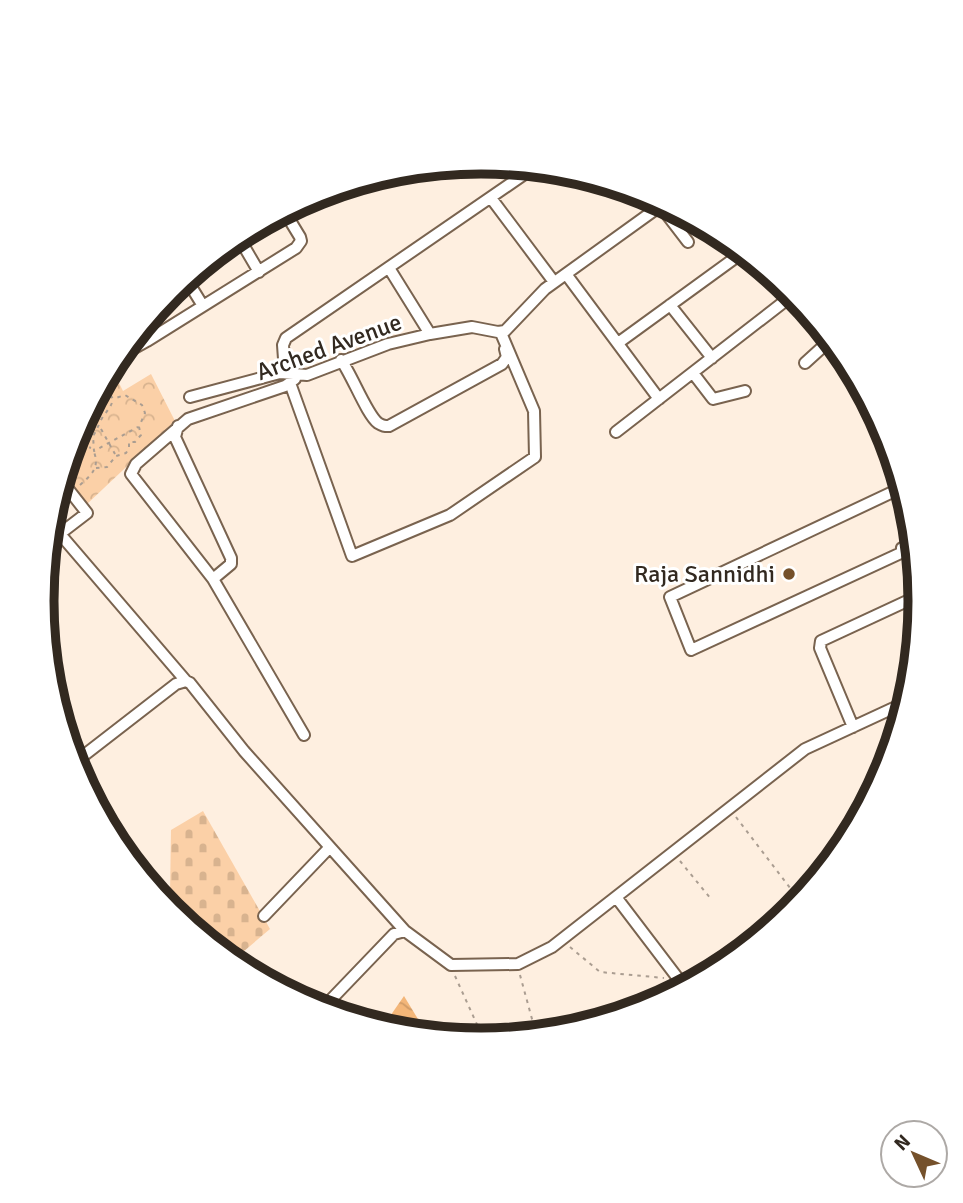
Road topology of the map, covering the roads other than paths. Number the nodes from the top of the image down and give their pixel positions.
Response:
1 (523, 176) edge
2 (491, 198) junction
3 (651, 209) edge
4 (670, 218) edge
5 (290, 220) edge
6 (688, 242) dead end
7 (244, 246) edge
8 (735, 258) dead end
9 (389, 268) junction
10 (259, 272) junction
11 (566, 274) junction
12 (554, 282) junction
13 (192, 288) edge
14 (785, 301) edge
15 (670, 305) junction
16 (203, 306) junction
17 (501, 333) junction
18 (430, 334) junction
19 (148, 335) edge
20 (618, 343) junction
21 (824, 346) edge
22 (712, 358) junction
23 (341, 360) junction
24 (805, 363) dead end
25 (693, 373) junction
26 (291, 377) junction
27 (745, 390) dead end
28 (190, 397) dead end
29 (659, 399) junction
30 (178, 426) junction
31 (616, 432) dead end
32 (69, 490) edge
33 (894, 491) edge
34 (60, 534) edge
35 (59, 538) edge
36 (905, 546) edge
37 (212, 579) junction
38 (909, 600) edge
39 (186, 681) junction
40 (895, 708) edge
41 (853, 727) junction
42 (304, 735) dead end
43 (83, 756) edge
44 (330, 847) junction
45 (616, 897) junction
46 (264, 916) dead end
47 (405, 931) junction
48 (680, 980) edge
49 (330, 1001) edge

1 - 2 street
2 - 9 street
2 - 12 street
3 - 11 street
4 - 6 street
5 - 10 street
7 - 10 street
8 - 15 street
9 - 18 street
9 - 26 street
10 - 16 street
11 - 12 street
11 - 20 street
12 - 17 street
13 - 16 street
14 - 22 street
15 - 20 street
15 - 22 street
16 - 19 street
17 - 18 street, Arched Avenue
17 - 23 street
17 - 26 street
18 - 23 street, Arched Avenue
20 - 29 street
21 - 24 street
22 - 25 street
23 - 26 street, Arched Avenue
25 - 27 street
25 - 29 street
26 - 28 street
26 - 30 street, Arched Avenue
29 - 31 street
30 - 37 street
30 - 37 street, Arched Avenue
32 - 34 street
33 - 36 street
35 - 39 street
37 - 42 street
38 - 41 street
39 - 43 street
39 - 44 street
40 - 41 street
41 - 45 street
44 - 46 street
44 - 47 street
45 - 47 street
45 - 48 street
47 - 49 street

